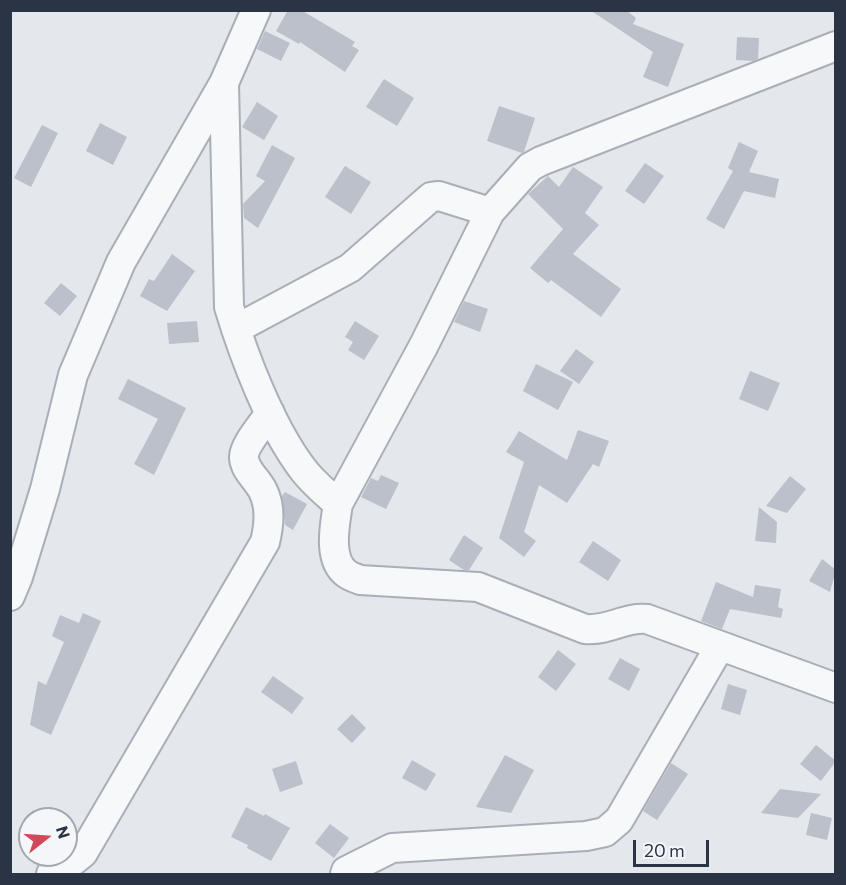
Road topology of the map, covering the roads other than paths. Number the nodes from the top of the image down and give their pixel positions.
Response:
1 (256, 10) edge
2 (836, 46) edge
3 (224, 83) junction
4 (490, 212) junction
5 (236, 328) junction
6 (270, 413) junction
7 (338, 504) junction
8 (10, 596) edge
9 (720, 646) junction
10 (836, 688) edge
11 (59, 873) edge
12 (345, 874) edge

1 - 3 street
2 - 4 street
3 - 5 street
3 - 8 street
4 - 5 street
4 - 7 street
5 - 6 street
6 - 7 street
6 - 11 street
7 - 9 street
9 - 10 street
9 - 12 street

